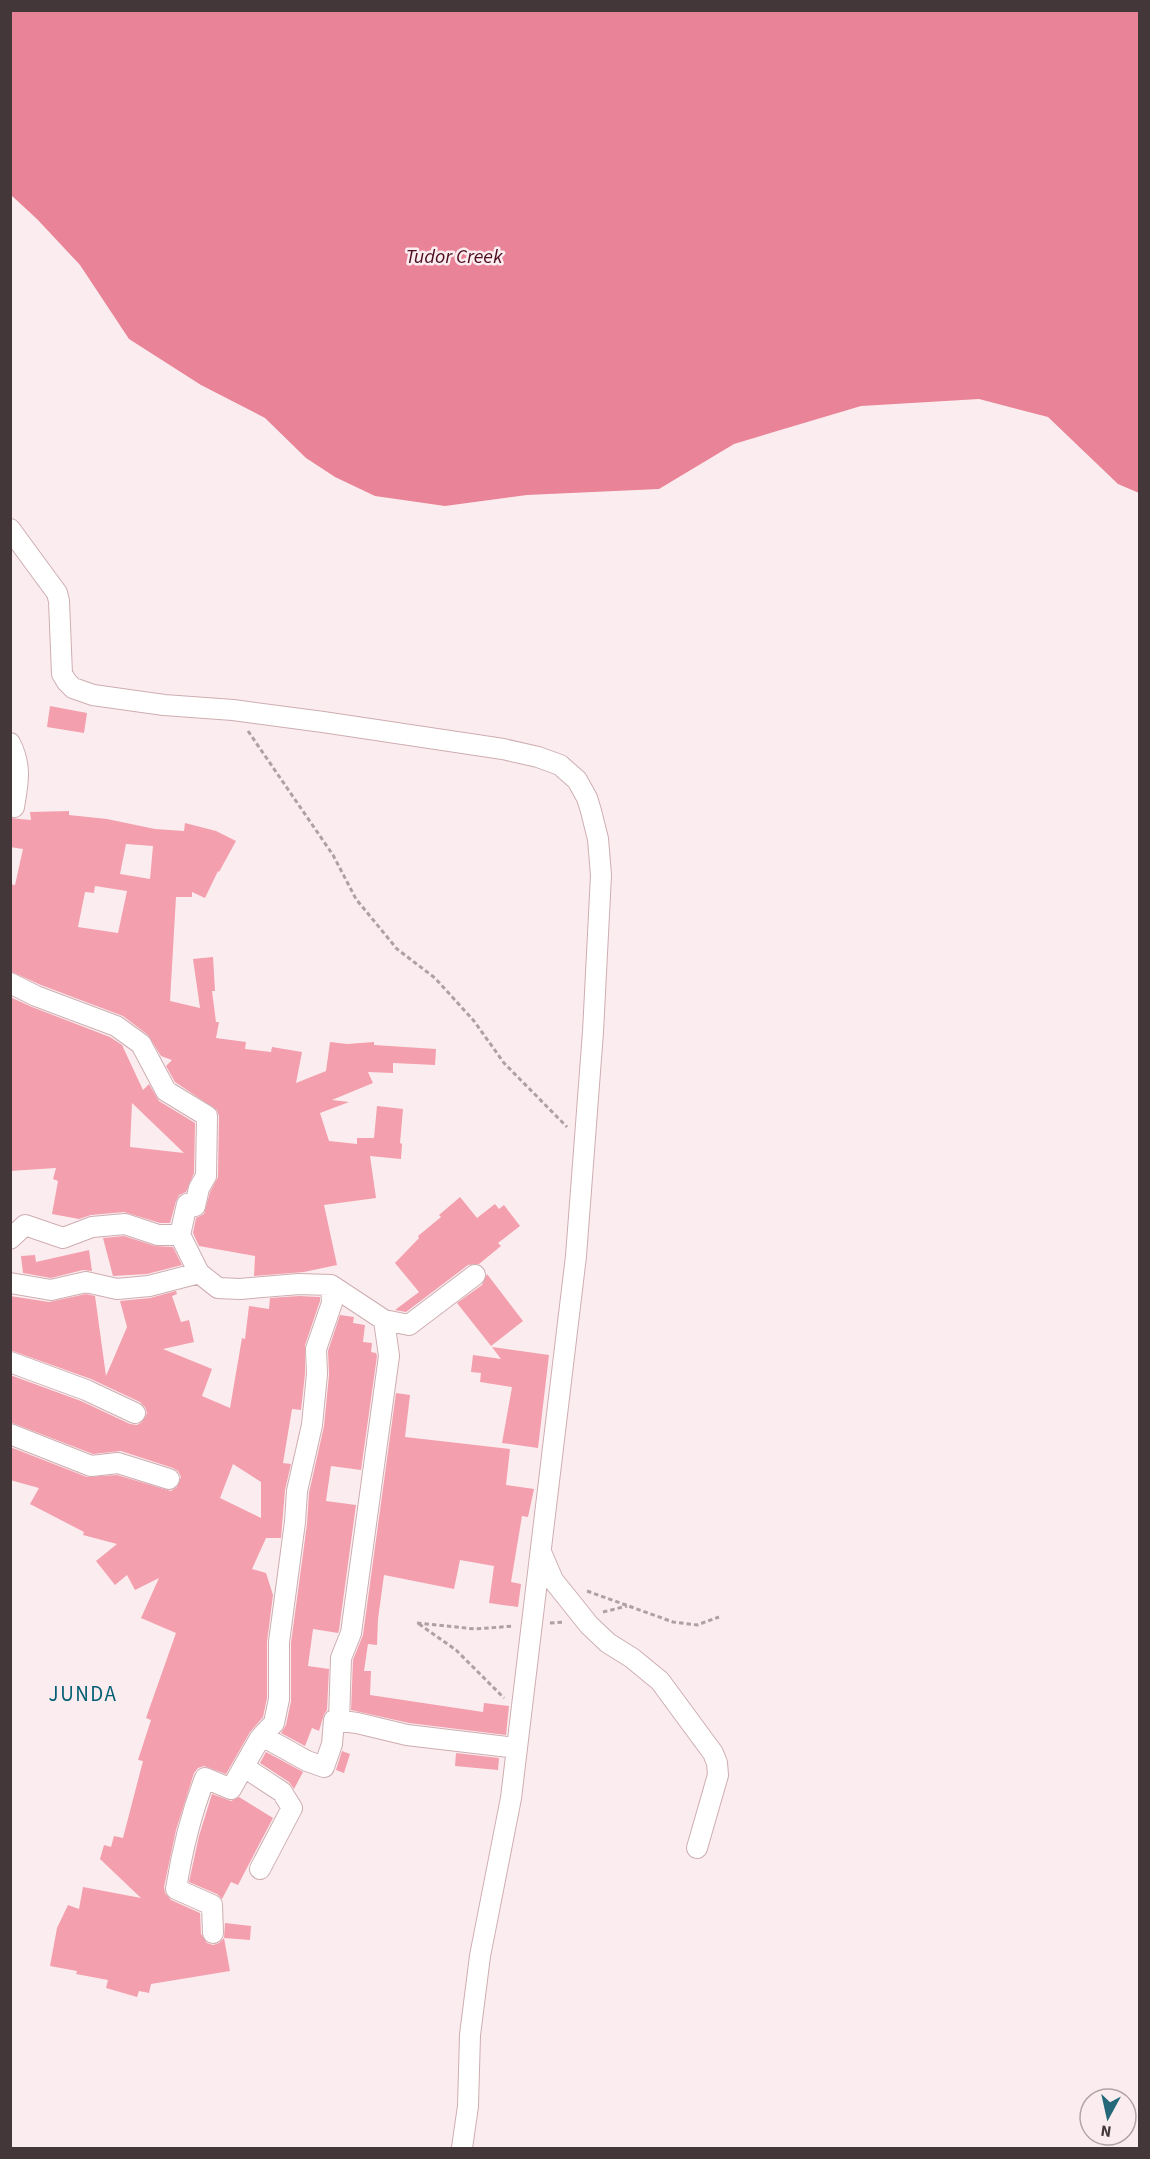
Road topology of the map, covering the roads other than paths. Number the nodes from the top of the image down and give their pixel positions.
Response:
1 (10, 529) edge
2 (10, 743) edge
3 (10, 806) edge
4 (10, 983) edge
5 (180, 1234) junction
6 (10, 1239) edge
7 (199, 1273) junction
8 (475, 1275) dead end
9 (10, 1283) edge
10 (331, 1286) junction
11 (384, 1320) junction
12 (10, 1362) edge
13 (135, 1413) dead end
14 (10, 1434) edge
15 (169, 1479) dead end
16 (540, 1549) junction
17 (339, 1721) junction
18 (262, 1736) junction
19 (516, 1748) junction
20 (244, 1767) junction
21 (697, 1848) dead end
22 (260, 1869) dead end
23 (213, 1933) dead end
24 (462, 2148) edge

1 - 16 street
2 - 3 street
4 - 5 street
5 - 6 street
5 - 7 street
7 - 9 street
7 - 10 street
8 - 11 street
10 - 11 street
10 - 18 street
11 - 17 street
12 - 13 street
14 - 15 street
16 - 19 street
16 - 21 street
17 - 18 street
17 - 19 street
18 - 20 street
19 - 24 street
20 - 22 street
20 - 23 street

